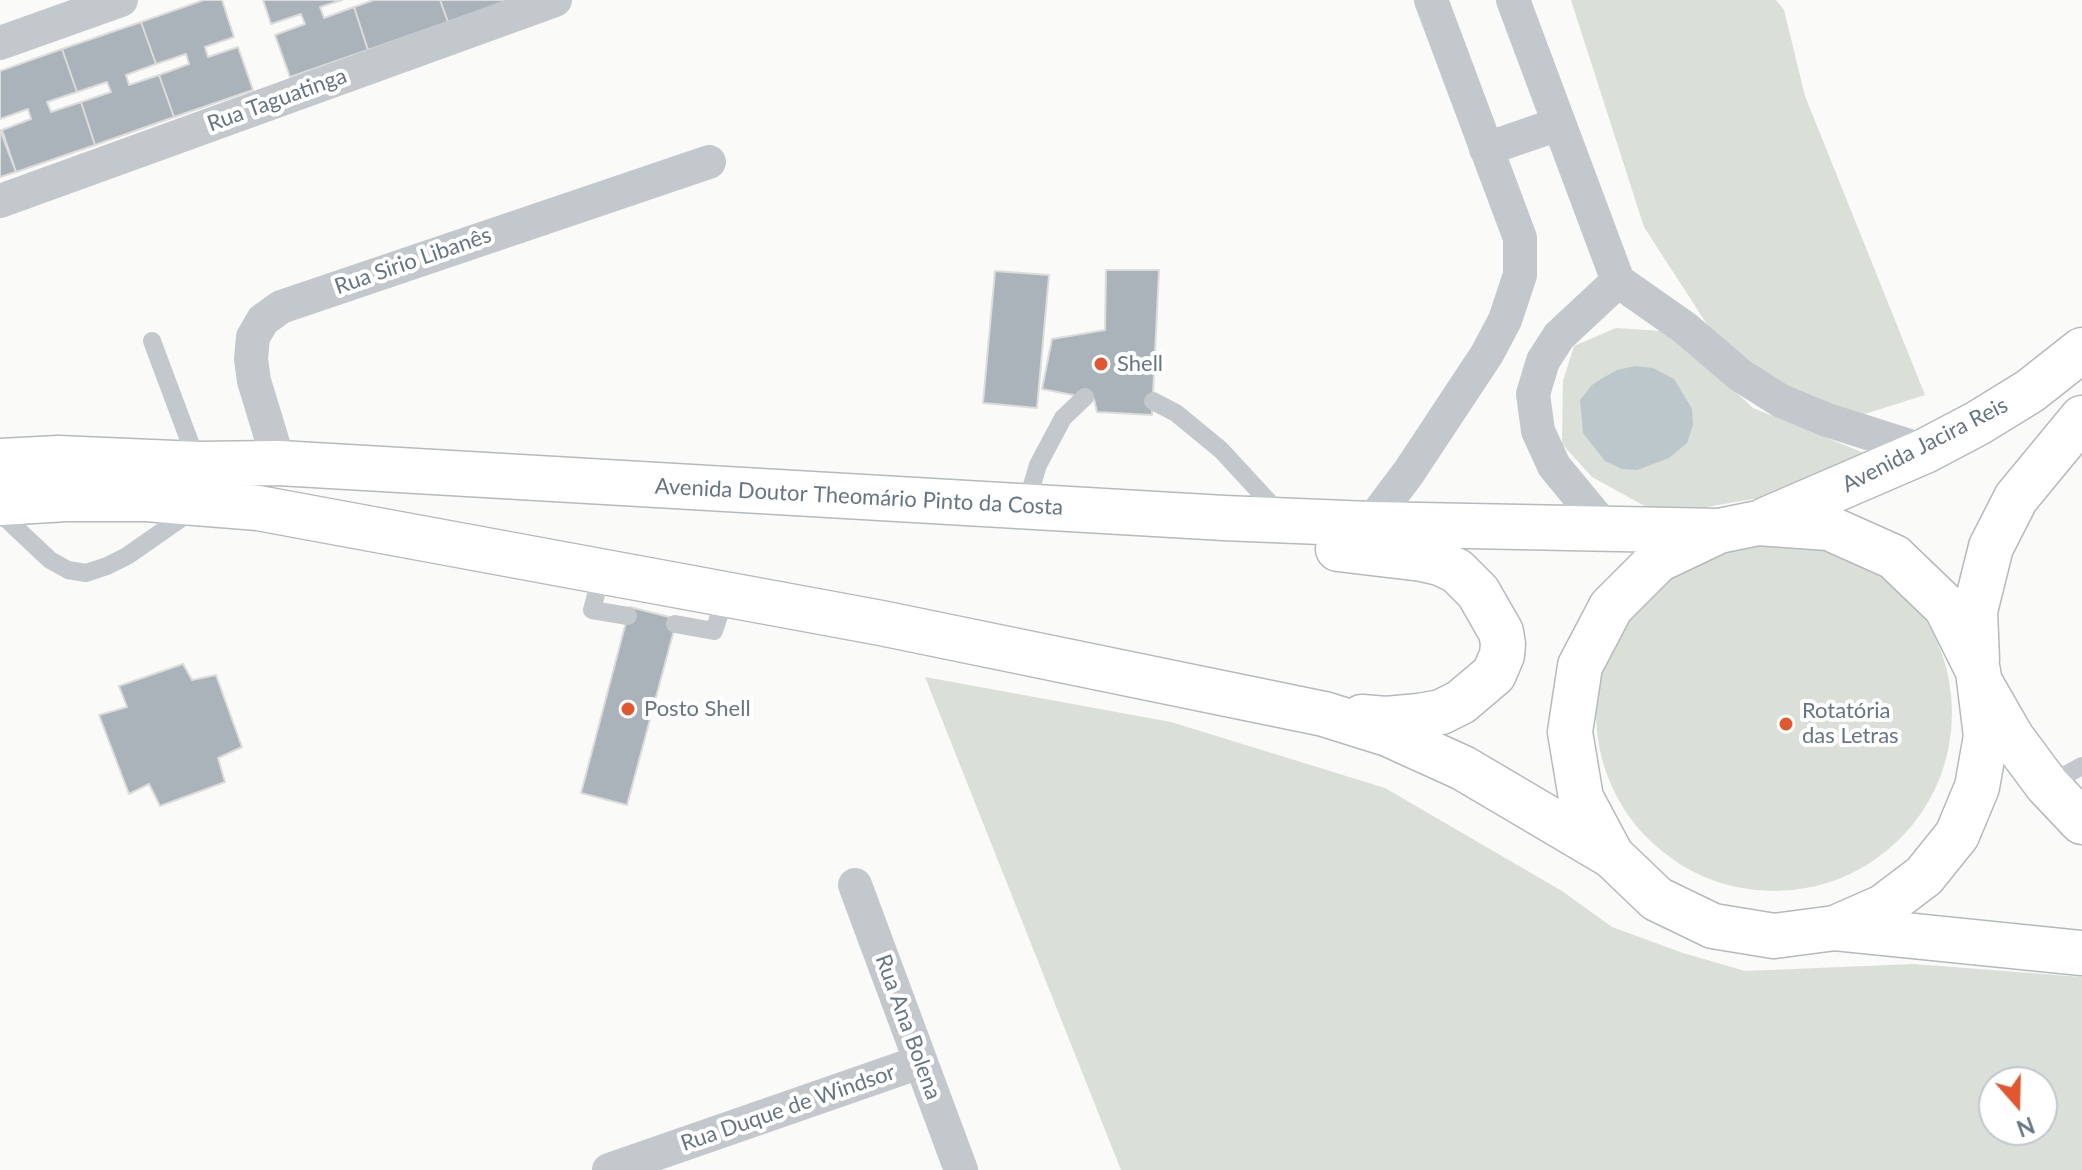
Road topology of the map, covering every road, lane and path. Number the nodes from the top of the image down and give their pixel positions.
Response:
1 (121, 0) edge
2 (555, 0) edge
3 (1431, 0) edge
4 (1513, 0) edge
5 (0, 43) edge
6 (1559, 124) junction
7 (1486, 149) junction
8 (709, 162) dead end
9 (0, 201) edge
10 (1618, 281) junction
11 (152, 341) dead end
12 (2082, 350) edge
13 (1085, 397) dead end
14 (1153, 401) dead end
15 (2082, 418) edge
16 (1925, 451) junction
17 (0, 461) edge
18 (279, 463) junction
19 (200, 484) junction
20 (0, 503) edge
21 (1026, 506) junction
22 (1128, 512) junction
23 (0, 513) edge
24 (1285, 520) junction
25 (1370, 524) junction
26 (1738, 527) junction
27 (1604, 531) junction
28 (602, 572) junction
29 (726, 595) junction
30 (628, 616) dead end
31 (675, 624) dead end
32 (1979, 678) junction
33 (1324, 714) junction
34 (2064, 775) edge
35 (2082, 822) edge
36 (1612, 856) junction
37 (855, 885) dead end
38 (1835, 928) junction
39 (2082, 953) edge
40 (920, 1062) junction
41 (609, 1170) edge
42 (961, 1170) edge

1 - 5 street
2 - 9 street, Rua Taguatinga
3 - 7 street
4 - 6 street
6 - 7 street
6 - 10 street
7 - 25 street
8 - 18 street, Rua Sirio Libanês
10 - 16 street
10 - 27 street
11 - 19 lane
12 - 16 main road, Avenida Jacira Reis
13 - 21 lane
14 - 24 lane
15 - 32 main road
16 - 26 main road, Avenida Jacira Reis
17 - 19 main road, Avenida Doutor Theomário Pinto da Costa
18 - 19 main road, Avenida Doutor Theomário Pinto da Costa
18 - 21 main road, Avenida Doutor Theomário Pinto da Costa
19 - 20 main road, Avenida Doutor Theomário Pinto da Costa
19 - 23 lane
19 - 28 main road, Avenida Doutor Theomário Pinto da Costa
21 - 22 main road, Avenida Doutor Theomário Pinto da Costa
22 - 24 main road, Avenida Doutor Theomário Pinto da Costa
22 - 33 main road
24 - 25 main road, Avenida Doutor Theomário Pinto da Costa
25 - 27 main road, Avenida Doutor Theomário Pinto da Costa
26 - 27 main road, Avenida Doutor Theomário Pinto da Costa
26 - 32 main road, Avenida Doutor Theomário Pinto da Costa
26 - 36 main road, Avenida Jacira Reis
28 - 29 main road, Avenida Doutor Theomário Pinto da Costa
28 - 30 lane
29 - 31 lane
29 - 33 main road, Avenida Doutor Theomário Pinto da Costa
32 - 34 main road, Avenida Doutor Theomário Pinto da Costa
32 - 38 main road
33 - 36 main road, Avenida Doutor Theomário Pinto da Costa
34 - 35 main road, Avenida Doutor Theomário Pinto da Costa
36 - 38 main road
37 - 40 street, Rua Ana Bolena
38 - 39 main road
40 - 41 street, Rua Duque de Windsor
40 - 42 street, Rua Ana Bolena

